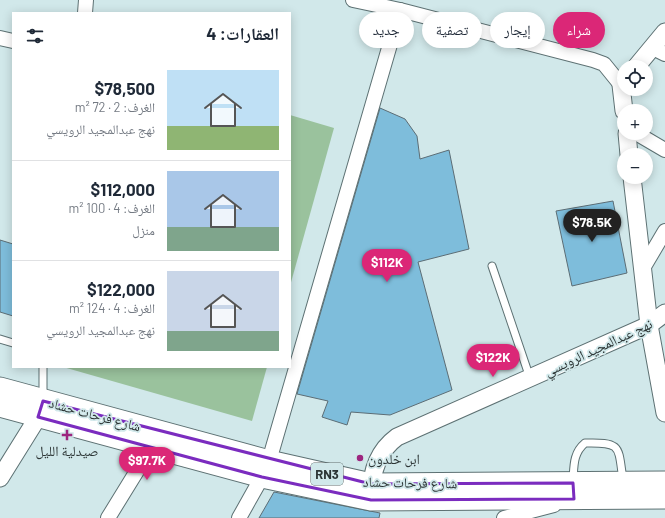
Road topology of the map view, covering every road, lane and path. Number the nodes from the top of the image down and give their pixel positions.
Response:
1 (86, 0) edge
2 (353, 0) edge
3 (400, 10) junction
4 (85, 12) edge
5 (665, 32) edge
6 (0, 38) edge
7 (12, 41) edge
8 (659, 51) edge
9 (646, 60) edge
10 (617, 78) edge
11 (648, 140) edge
12 (665, 150) edge
13 (633, 184) edge
14 (665, 231) edge
15 (492, 266) dead end
16 (642, 270) junction
17 (665, 313) edge
18 (649, 325) junction
19 (0, 339) edge
20 (12, 343) edge
21 (43, 368) edge
22 (530, 378) junction
23 (0, 388) edge
24 (0, 406) edge
25 (41, 409) junction
26 (665, 413) edge
27 (157, 439) junction
28 (265, 469) junction
29 (0, 478) edge
30 (623, 482) junction
31 (665, 482) edge
32 (573, 491) junction
33 (371, 492) junction
34 (665, 498) edge
35 (108, 518) edge
36 (239, 518) edge
37 (504, 518) edge

1 - 4 street
2 - 3 street
3 - 10 street
3 - 28 street
5 - 8 street
6 - 7 street
8 - 9 street
11 - 12 street
13 - 16 street
14 - 16 street
15 - 22 lane
16 - 18 street
17 - 18 street, نهج عبدالمجيد الرويسي
18 - 22 street, نهج عبدالمجيد الرويسي
18 - 26 street
19 - 20 lane
21 - 25 lane
22 - 33 street, نهج عبدالمجيد الرويسي
23 - 25 main road, شارع فرحات حشاد / RN3
24 - 25 main road, شارع فرحات حشاد / RN3
25 - 27 main road, شارع فرحات حشاد / RN3
25 - 29 street
27 - 28 main road, شارع فرحات حشاد / RN3
27 - 35 street
28 - 33 main road, شارع فرحات حشاد / RN3
28 - 36 street
30 - 31 main road, شارع فرحات حشاد / RN3
30 - 32 main road, شارع فرحات حشاد / RN3
30 - 32 lane
32 - 33 main road, شارع فرحات حشاد / RN3
32 - 34 main road, شارع فرحات حشاد / RN3
32 - 37 street

